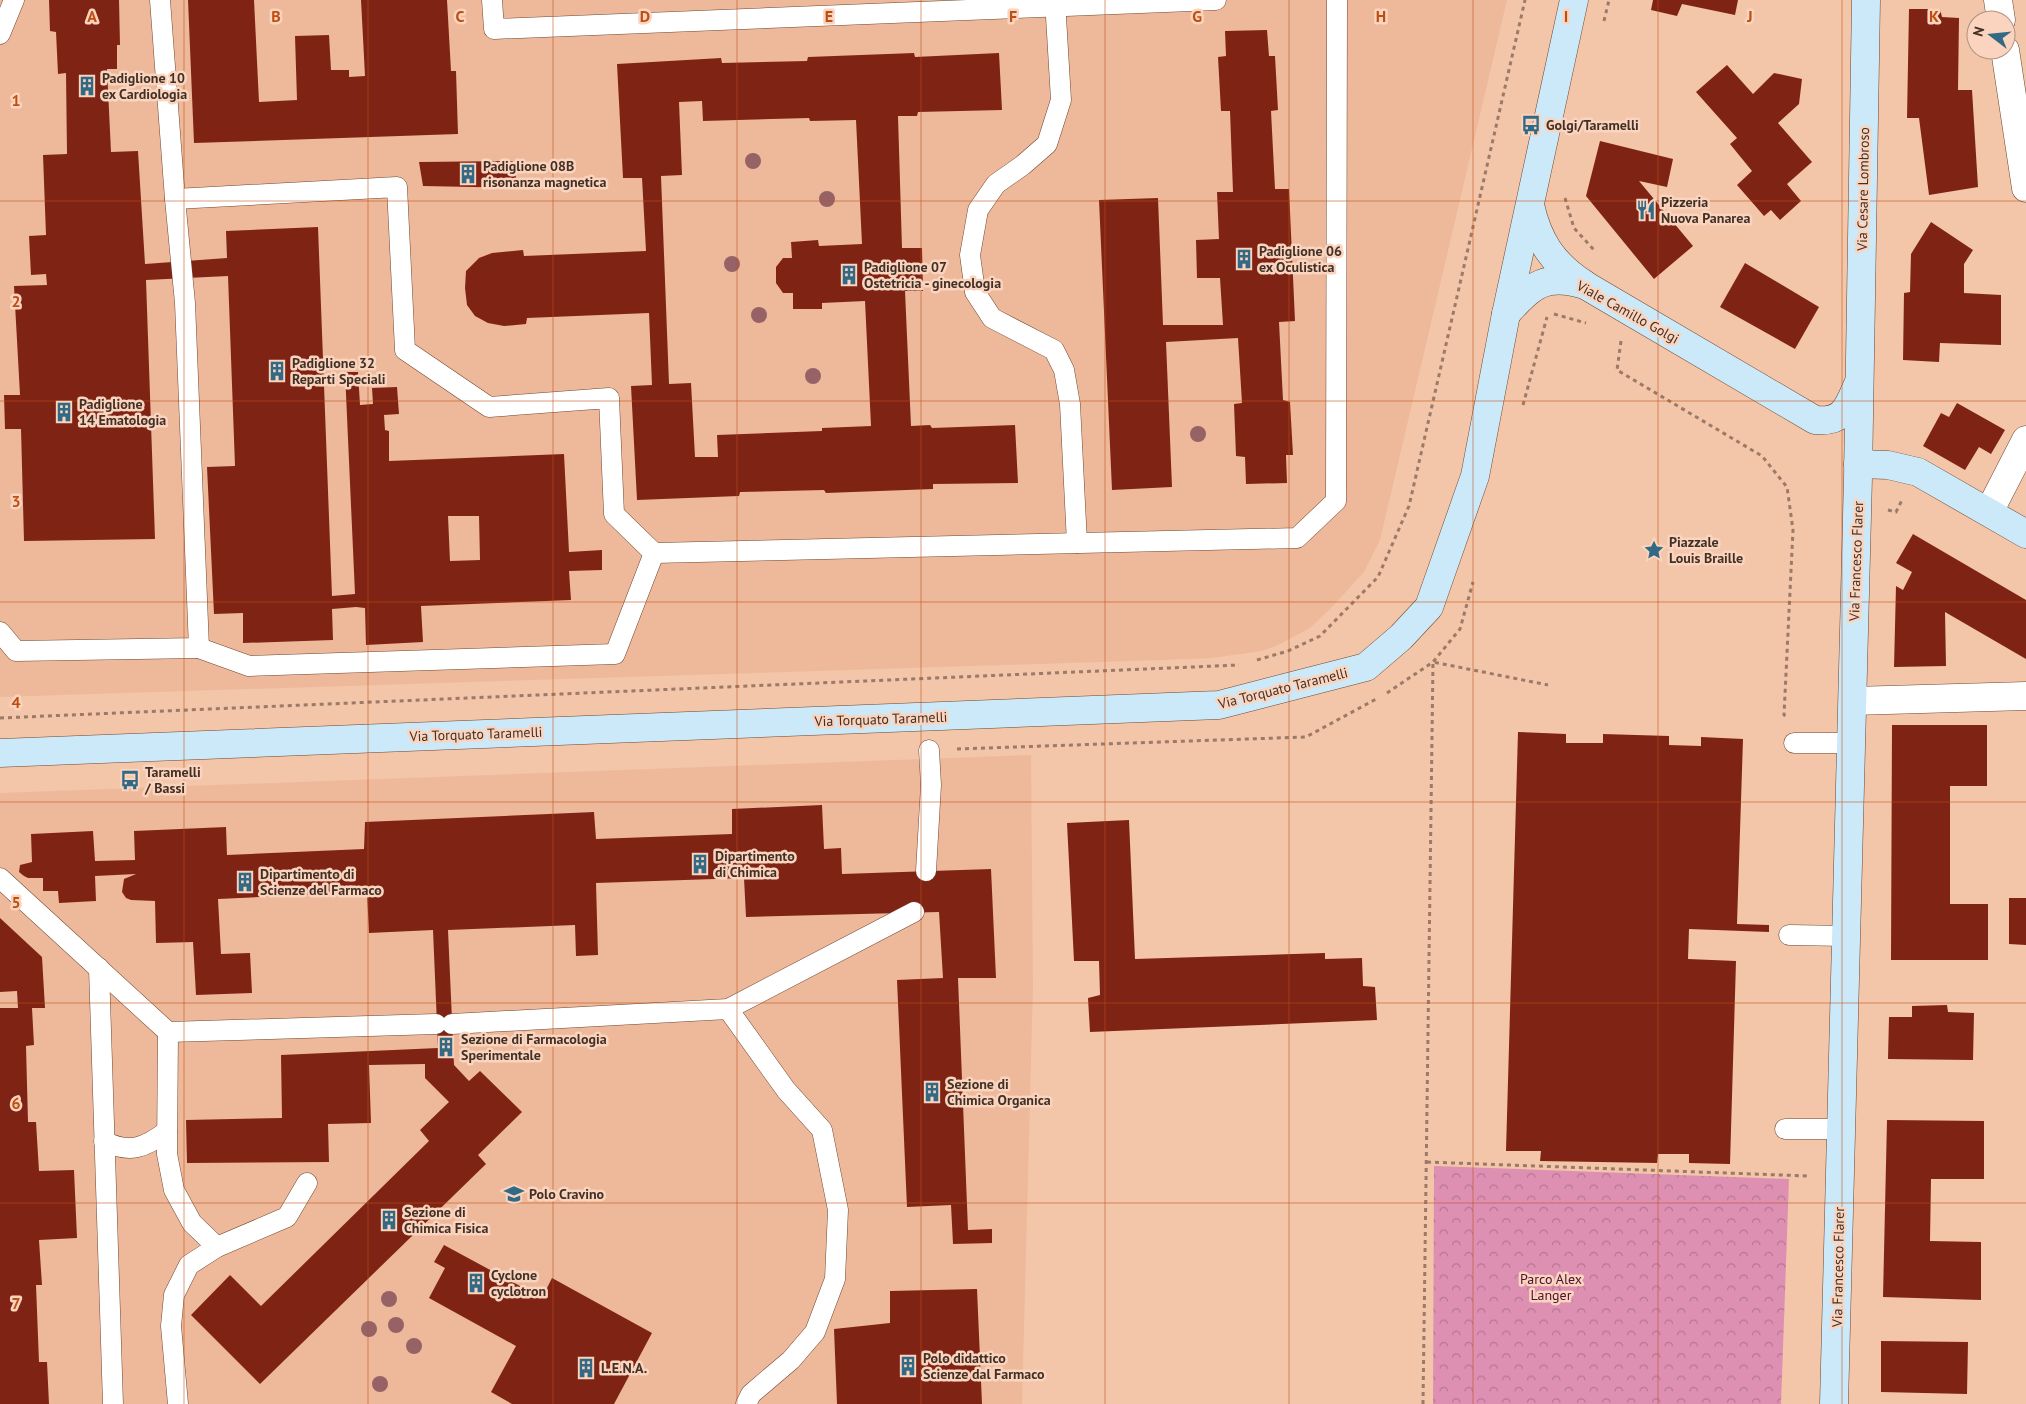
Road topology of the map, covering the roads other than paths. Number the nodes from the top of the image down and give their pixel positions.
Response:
1 (14, 0) edge
2 (160, 0) edge
3 (492, 0) edge
4 (1216, 0) edge
5 (1337, 0) edge
6 (1574, 0) edge
7 (1866, 0) edge
8 (1055, 3) edge
9 (892, 7) edge
10 (0, 34) edge
11 (2007, 60) edge
12 (2026, 188) edge
13 (175, 199) junction
14 (1530, 203) junction
15 (1594, 290) junction
16 (1506, 314) junction
17 (1860, 379) junction
18 (1815, 420) junction
19 (2026, 440) edge
20 (1858, 471) junction
21 (1989, 512) junction
22 (2026, 534) edge
23 (1077, 543) junction
24 (654, 553) junction
25 (0, 632) edge
26 (199, 648) junction
27 (2026, 696) edge
28 (1853, 701) junction
29 (1794, 743) dead end
30 (1851, 744) junction
31 (929, 750) road end
32 (0, 753) edge
33 (926, 871) dead end
34 (0, 878) edge
35 (914, 912) dead end
36 (1789, 935) dead end
37 (1846, 936) junction
38 (99, 968) junction
39 (728, 1009) junction
40 (168, 1032) junction
41 (1785, 1128) dead end
42 (1841, 1129) junction
43 (167, 1131) junction
44 (104, 1141) junction
45 (307, 1183) dead end
46 (217, 1247) junction
47 (113, 1404) edge
48 (178, 1404) edge
49 (746, 1404) edge
50 (1834, 1404) edge

1 - 10 lane
2 - 13 lane
3 - 9 lane
4 - 8 lane
5 - 23 lane
6 - 14 main road
7 - 17 main road, Via Cesare Lombroso
8 - 9 lane
8 - 23 lane
11 - 12 street
13 - 24 lane
13 - 26 lane
14 - 15 main road
14 - 16 main road
15 - 16 main road, Viale Camillo Golgi
15 - 18 main road, Viale Camillo Golgi
16 - 32 main road, Via Torquato Taramelli
17 - 18 main road
17 - 20 main road, Via Francesco Flarer
18 - 20 main road, Viale Camillo Golgi
19 - 21 street
20 - 21 main road
20 - 28 main road, Via Francesco Flarer
21 - 22 main road
23 - 24 lane
24 - 26 lane
25 - 26 lane
27 - 28 street
28 - 30 main road, Via Francesco Flarer
29 - 30 lane
30 - 37 main road, Via Francesco Flarer
31 - 33 lane
34 - 38 lane
35 - 39 lane
36 - 37 lane
37 - 42 main road, Via Francesco Flarer
38 - 40 lane
38 - 44 lane
39 - 40 lane
39 - 49 lane
40 - 43 lane
41 - 42 lane
42 - 50 main road, Via Francesco Flarer
43 - 44 lane
43 - 46 lane
44 - 47 lane
45 - 46 lane
46 - 48 lane

